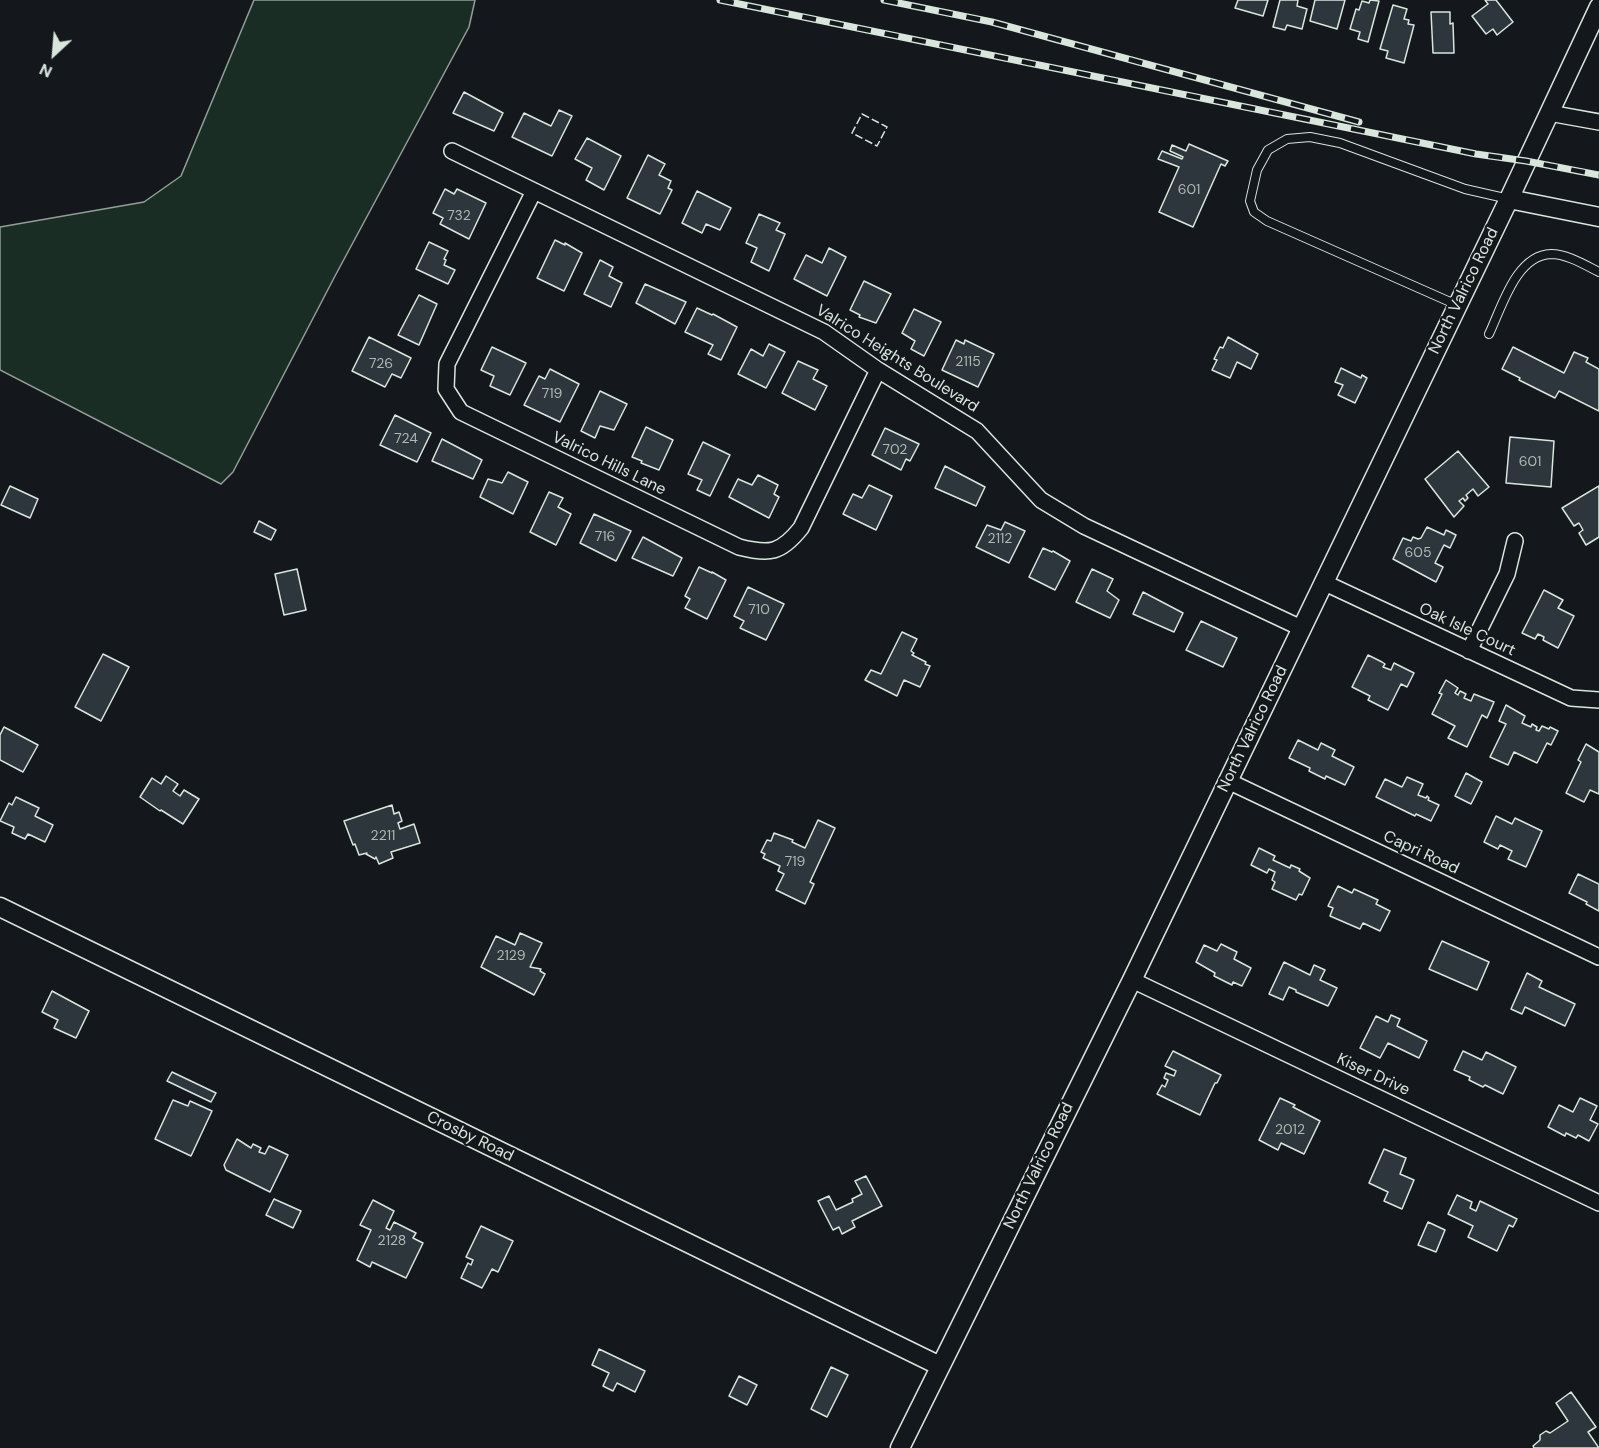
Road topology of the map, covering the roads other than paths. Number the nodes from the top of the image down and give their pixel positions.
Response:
1 (1599, 6) edge
2 (1549, 113) junction
3 (1599, 122) edge
4 (452, 151) dead end
5 (534, 191) junction
6 (1509, 199) junction
7 (1599, 217) edge
8 (1599, 272) edge
9 (1457, 305) junction
10 (1489, 334) dead end
11 (878, 370) junction
12 (1515, 541) dead end
13 (1323, 582) junction
14 (1301, 628) junction
15 (1469, 651) junction
16 (1599, 700) edge
17 (1228, 781) junction
18 (0, 907) edge
19 (1599, 957) edge
20 (1131, 980) junction
21 (1599, 1203) edge
22 (940, 1366) junction
23 (900, 1448) edge

1 - 2 street, North Valrico Road
2 - 3 street
2 - 6 street, North Valrico Road
4 - 5 street, Valrico Heights Boulevard
5 - 11 street, Valrico Heights Boulevard
5 - 11 street, Valrico Hills Lane
6 - 7 street
6 - 9 street, North Valrico Road
6 - 9 lane
8 - 10 lane
9 - 13 street, North Valrico Road
11 - 14 street, Valrico Heights Boulevard
12 - 15 street
13 - 14 street, North Valrico Road
13 - 15 street, Oak Isle Court
14 - 17 street, North Valrico Road
15 - 16 street, Oak Isle Court
17 - 19 street, Capri Road
17 - 20 street, North Valrico Road
18 - 22 street, Crosby Road
20 - 21 street, Kiser Drive
20 - 22 street, North Valrico Road
22 - 23 street, North Valrico Road

